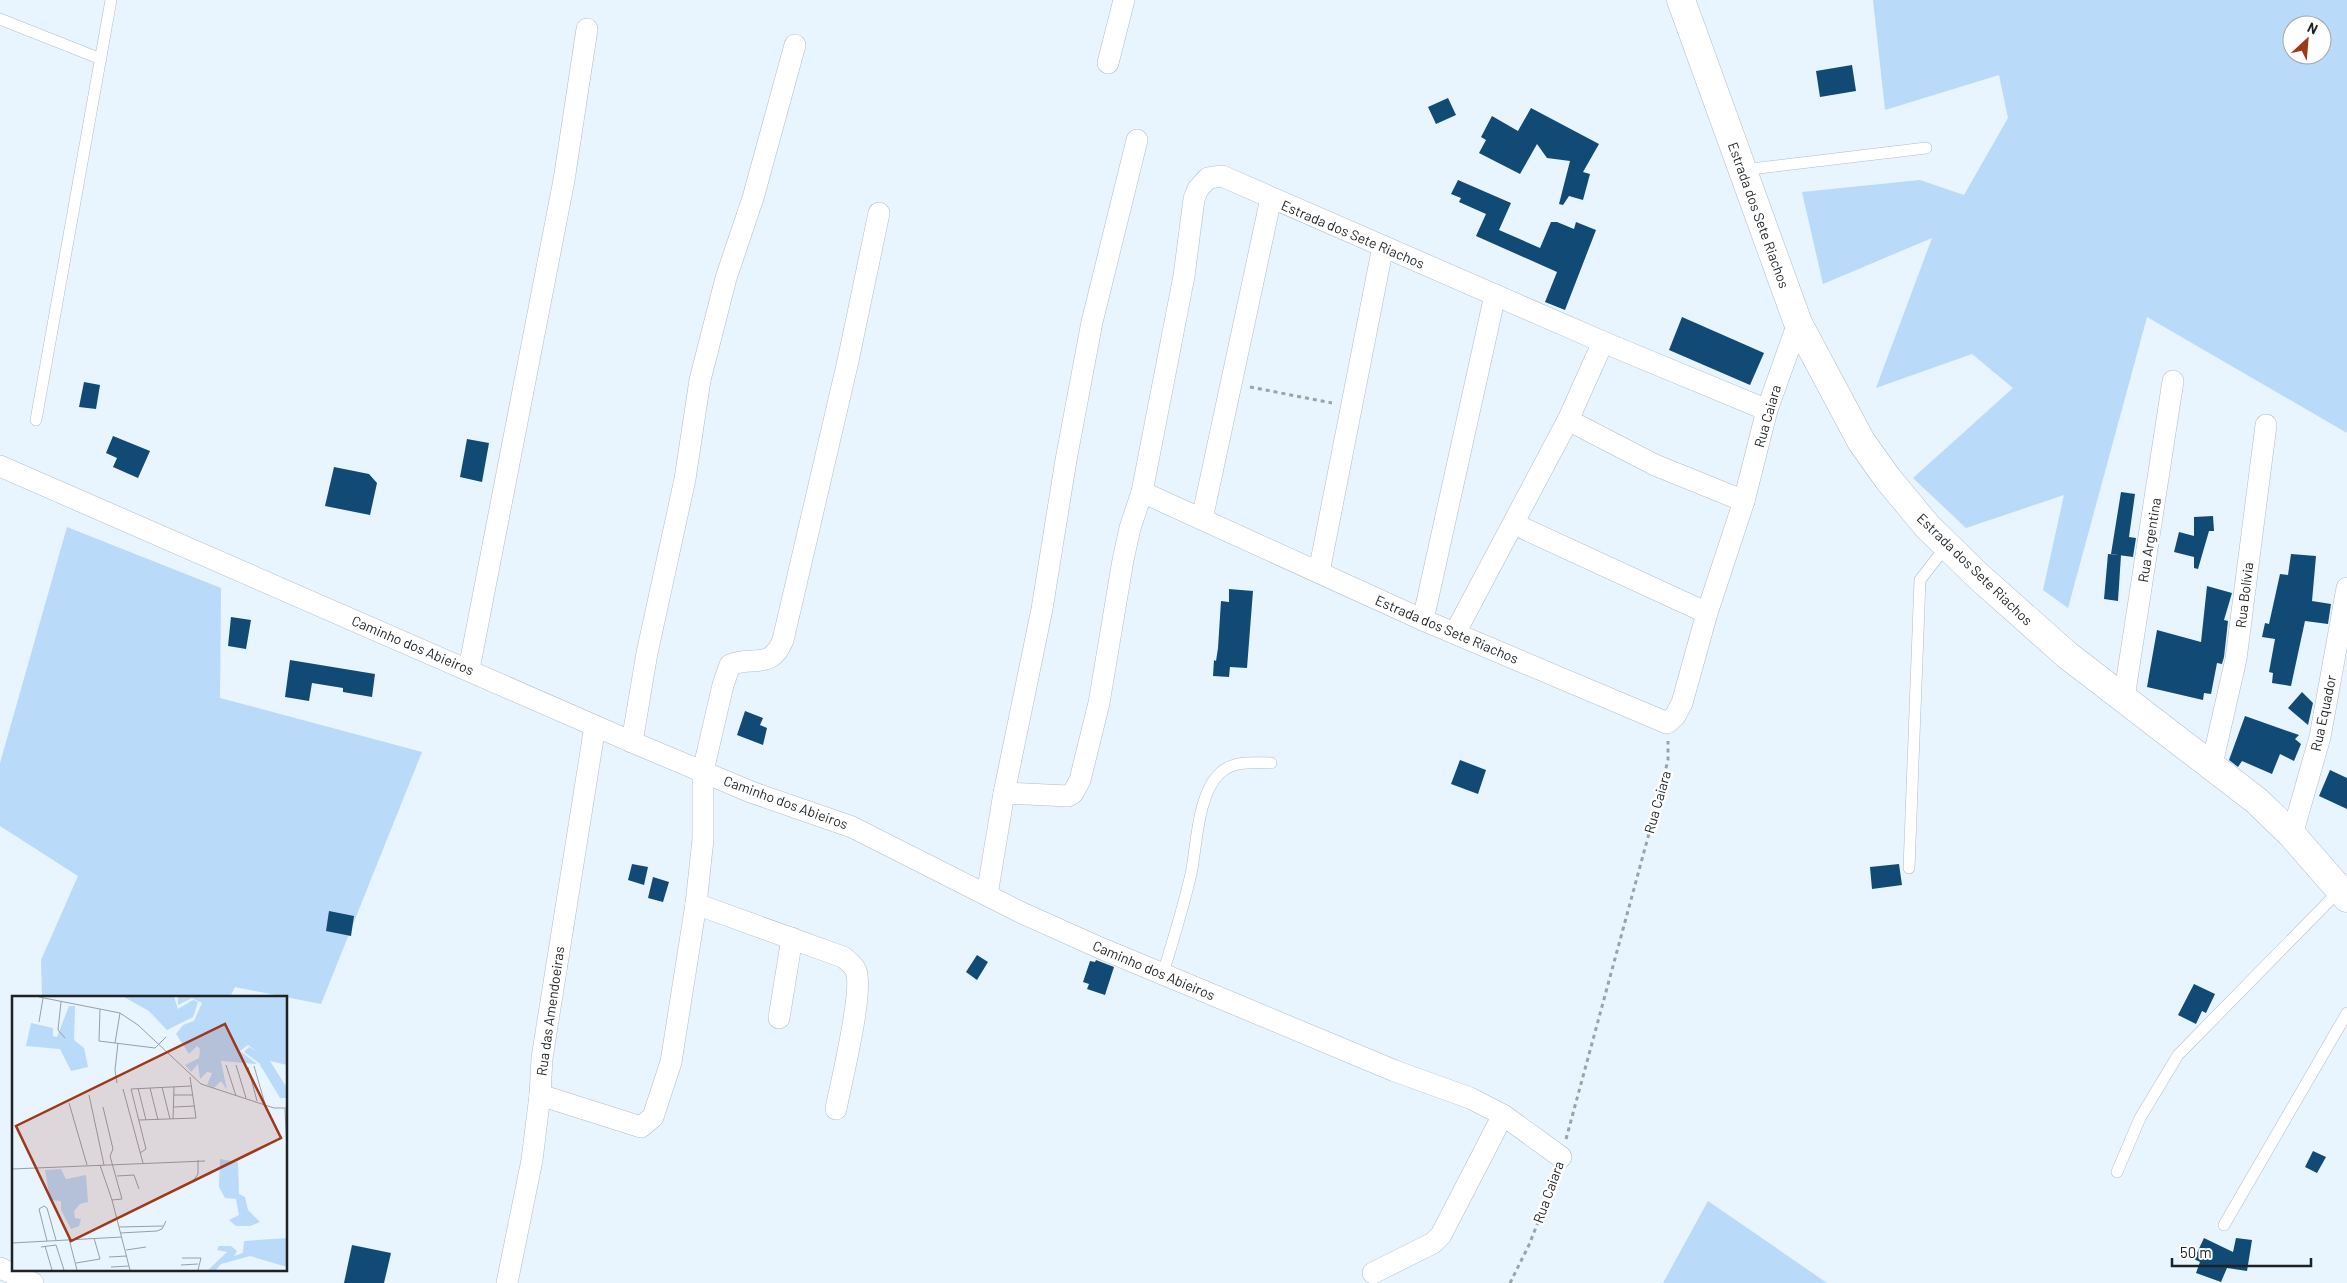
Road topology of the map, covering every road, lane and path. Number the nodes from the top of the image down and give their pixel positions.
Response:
1 (111, 0) edge
2 (1124, 0) edge
3 (1681, 0) edge
4 (0, 19) edge
5 (587, 29) dead end
6 (795, 45) dead end
7 (101, 59) junction
8 (1108, 63) dead end
9 (1138, 140) dead end
10 (1926, 148) dead end
11 (1743, 170) junction
12 (1271, 198) junction
13 (879, 213) dead end
14 (1383, 246) junction
15 (1494, 295) junction
16 (1798, 323) junction
17 (1602, 342) junction
18 (2173, 381) dead end
19 (1231, 383) junction
20 (1353, 407) junction
21 (1767, 410) junction
22 (36, 420) dead end
23 (1568, 420) junction
24 (2266, 424) dead end
25 (0, 466) edge
26 (1142, 492) junction
27 (1744, 501) junction
28 (1202, 519) junction
29 (1514, 524) junction
30 (1947, 545) junction
31 (1319, 572) junction
32 (2347, 588) edge
33 (1707, 613) junction
34 (1423, 620) junction
35 (1455, 634) junction
36 (469, 670) junction
37 (2124, 698) junction
38 (1667, 723) junction
39 (595, 726) junction
40 (632, 742) junction
41 (1271, 764) dead end
42 (2212, 764) junction
43 (703, 771) junction
44 (1004, 793) junction
45 (2292, 835) junction
46 (1909, 868) dead end
47 (2344, 894) edge
48 (987, 895) junction
49 (696, 904) junction
50 (792, 938) junction
51 (1163, 973) junction
52 (2347, 1013) edge
53 (779, 1018) dead end
54 (540, 1095) junction
55 (836, 1109) dead end
56 (1503, 1115) junction
57 (1561, 1157) junction
58 (2117, 1172) dead end
59 (2224, 1225) dead end
60 (0, 1268) edge
61 (1373, 1272) dead end
62 (33, 1283) edge
63 (507, 1283) edge
64 (1510, 1283) edge

1 - 7 lane
2 - 8 street
3 - 11 street, Estrada dos Sete Riachos
4 - 7 lane
5 - 36 street
6 - 40 street
7 - 22 lane
9 - 44 street
10 - 11 lane
11 - 16 street, Estrada dos Sete Riachos
12 - 14 street, Estrada dos Sete Riachos
12 - 19 street
12 - 26 street, Estrada dos Sete Riachos
13 - 43 street, Rua das Amendoeiras
14 - 15 street, Estrada dos Sete Riachos
14 - 20 street
15 - 17 street, Estrada dos Sete Riachos
15 - 34 street
16 - 21 street, Rua Caiara
16 - 30 street, Estrada dos Sete Riachos
17 - 21 street, Estrada dos Sete Riachos
17 - 23 street
18 - 37 street, Rua Argentina
19 - 20 path
19 - 28 street
20 - 31 street
21 - 27 street, Rua Caiara
23 - 27 street
23 - 29 street
24 - 42 street, Rua Bolívia
25 - 36 street, Caminho dos Abieiros
26 - 28 street, Estrada dos Sete Riachos
26 - 44 street, Estrada dos Sete Riachos
27 - 33 street, Rua Caiara
28 - 31 street, Estrada dos Sete Riachos
29 - 33 street
29 - 35 street
30 - 37 street, Estrada dos Sete Riachos
30 - 46 lane
31 - 34 street, Estrada dos Sete Riachos
32 - 45 street, Rua Equador
33 - 38 street, Rua Caiara
34 - 35 street, Estrada dos Sete Riachos
35 - 38 street, Estrada dos Sete Riachos
36 - 39 street, Caminho dos Abieiros
37 - 42 street, Estrada dos Sete Riachos
38 - 57 path, Rua Caiara
39 - 40 street, Caminho dos Abieiros
39 - 54 street, Rua das Amendoeiras
40 - 43 street, Caminho dos Abieiros
41 - 51 lane
42 - 45 street, Estrada dos Sete Riachos
43 - 48 street, Caminho dos Abieiros
43 - 49 street, Rua das Amendoeiras
44 - 48 street
45 - 47 street, Estrada dos Sete Riachos
47 - 58 lane
48 - 51 street, Caminho dos Abieiros
49 - 50 street
49 - 54 street, Rua das Amendoeiras
50 - 53 street
50 - 55 street
51 - 56 street, Caminho dos Abieiros
52 - 59 lane
54 - 63 street
56 - 57 street, Caminho dos Abieiros
56 - 61 street
57 - 64 path, Rua Caiara
60 - 62 street

